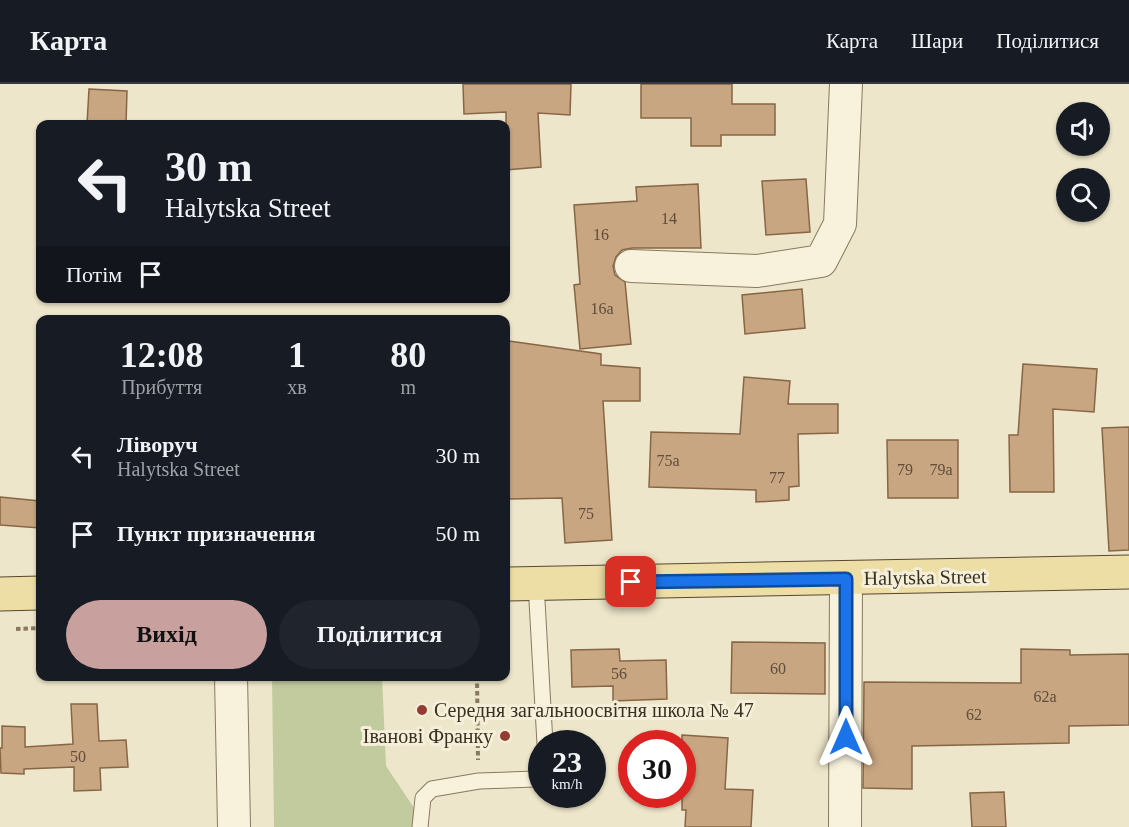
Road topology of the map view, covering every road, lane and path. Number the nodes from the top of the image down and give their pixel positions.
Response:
1 (846, 84) edge
2 (632, 266) dead end
3 (1129, 572) edge
4 (846, 579) junction
5 (521, 584) edge
6 (36, 593) edge
7 (0, 594) edge
8 (36, 628) edge
9 (10, 629) dead end
10 (231, 681) edge
11 (477, 681) edge
12 (543, 730) edge
13 (528, 779) edge
14 (479, 781) junction
15 (234, 827) edge
16 (420, 827) edge
17 (845, 827) edge

1 - 2 street
3 - 4 main road, Halytska Street
4 - 5 main road, Halytska Street
4 - 17 street
5 - 12 lane
6 - 7 main road
8 - 9 path
10 - 15 street
11 - 14 path
13 - 14 lane
14 - 16 lane

